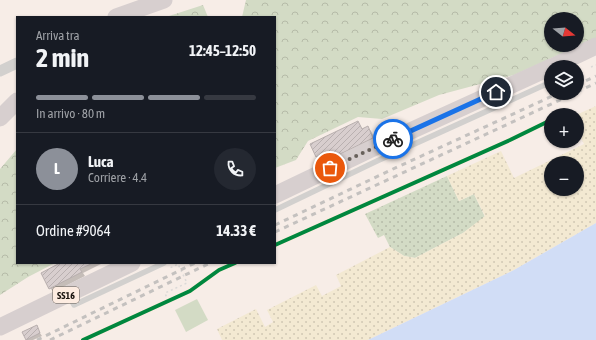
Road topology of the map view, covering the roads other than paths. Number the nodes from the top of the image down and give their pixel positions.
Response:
1 (164, 0) edge
2 (119, 16) edge
3 (596, 46) edge
4 (582, 60) edge
5 (16, 63) edge
6 (544, 70) edge
7 (0, 71) edge
8 (544, 85) edge
9 (16, 102) edge
10 (0, 118) edge
11 (374, 155) junction
12 (276, 195) edge
13 (276, 209) edge
14 (130, 264) edge
15 (160, 264) edge
16 (68, 294) junction
17 (0, 327) edge

1 - 2 main road
3 - 4 main road
5 - 7 street
6 - 11 main road
8 - 11 lane
9 - 10 main road
11 - 12 main road
11 - 13 lane
14 - 16 main road, SS16
15 - 16 lane
16 - 17 main road, SS16

